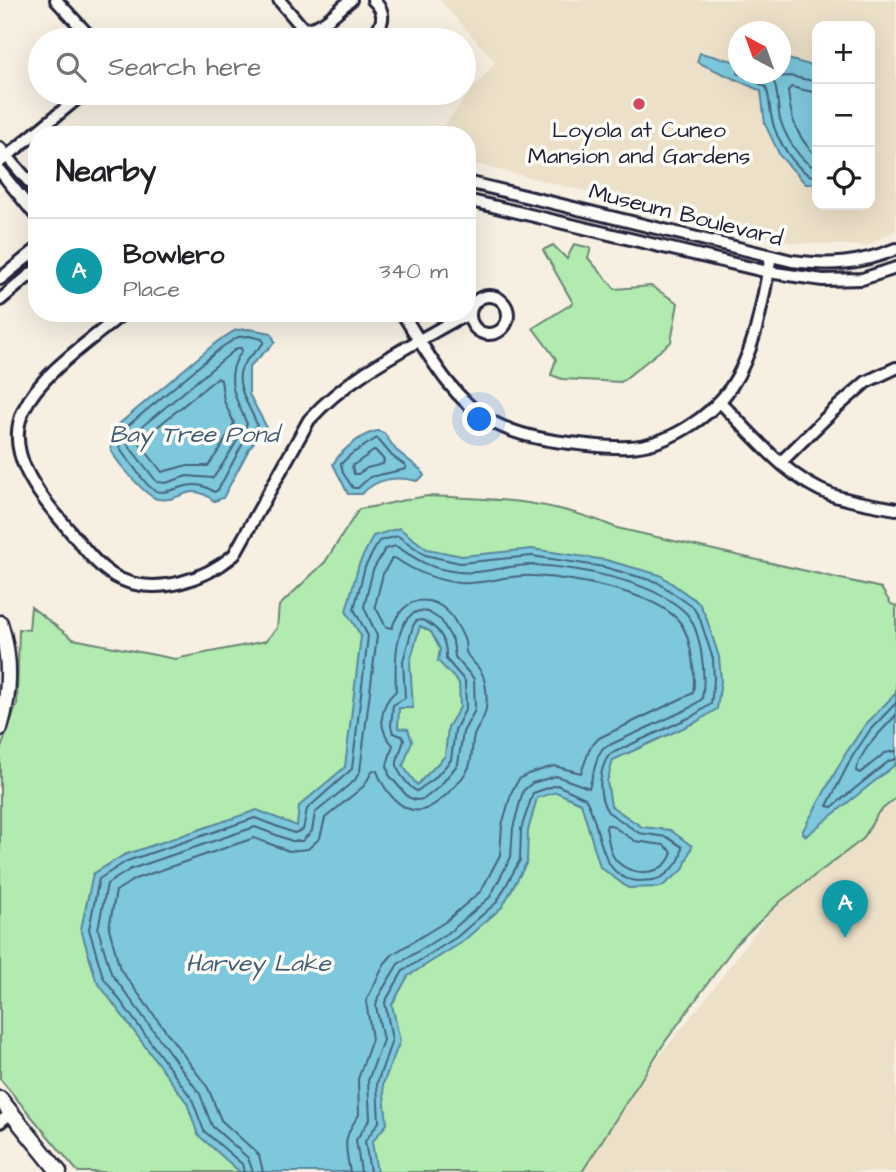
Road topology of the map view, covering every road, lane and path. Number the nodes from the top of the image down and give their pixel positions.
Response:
1 (56, 0) edge
2 (279, 0) edge
3 (351, 0) edge
4 (373, 0) edge
5 (82, 28) edge
6 (304, 28) edge
7 (315, 28) edge
8 (379, 28) edge
9 (69, 105) edge
10 (41, 126) edge
11 (28, 136) edge
12 (2, 155) edge
13 (0, 171) edge
14 (28, 182) edge
15 (476, 184) edge
16 (476, 202) edge
17 (28, 206) edge
18 (896, 249) edge
19 (28, 256) edge
20 (771, 256) junction
21 (896, 268) edge
22 (768, 272) junction
23 (28, 277) edge
24 (0, 279) edge
25 (0, 300) edge
26 (112, 322) edge
27 (408, 322) edge
28 (457, 322) edge
29 (420, 341) junction
30 (896, 368) edge
31 (720, 402) junction
32 (781, 462) junction
33 (896, 509) edge
34 (0, 623) edge
35 (0, 728) edge
36 (0, 1099) edge
37 (6, 1117) edge
38 (59, 1172) edge

1 - 5 street
2 - 6 street
3 - 7 street
4 - 8 street
9 - 10 street
11 - 12 street
12 - 14 street
13 - 17 street
15 - 20 street, Museum Boulevard
16 - 22 street, Museum Boulevard
18 - 20 street, Museum Boulevard
19 - 24 street
20 - 22 street
21 - 22 street, Museum Boulevard
22 - 31 street
23 - 25 street
26 - 29 street
27 - 29 street
28 - 29 street
29 - 31 street
30 - 32 street
31 - 32 street
32 - 33 street
34 - 35 street
36 - 37 street
37 - 38 street

